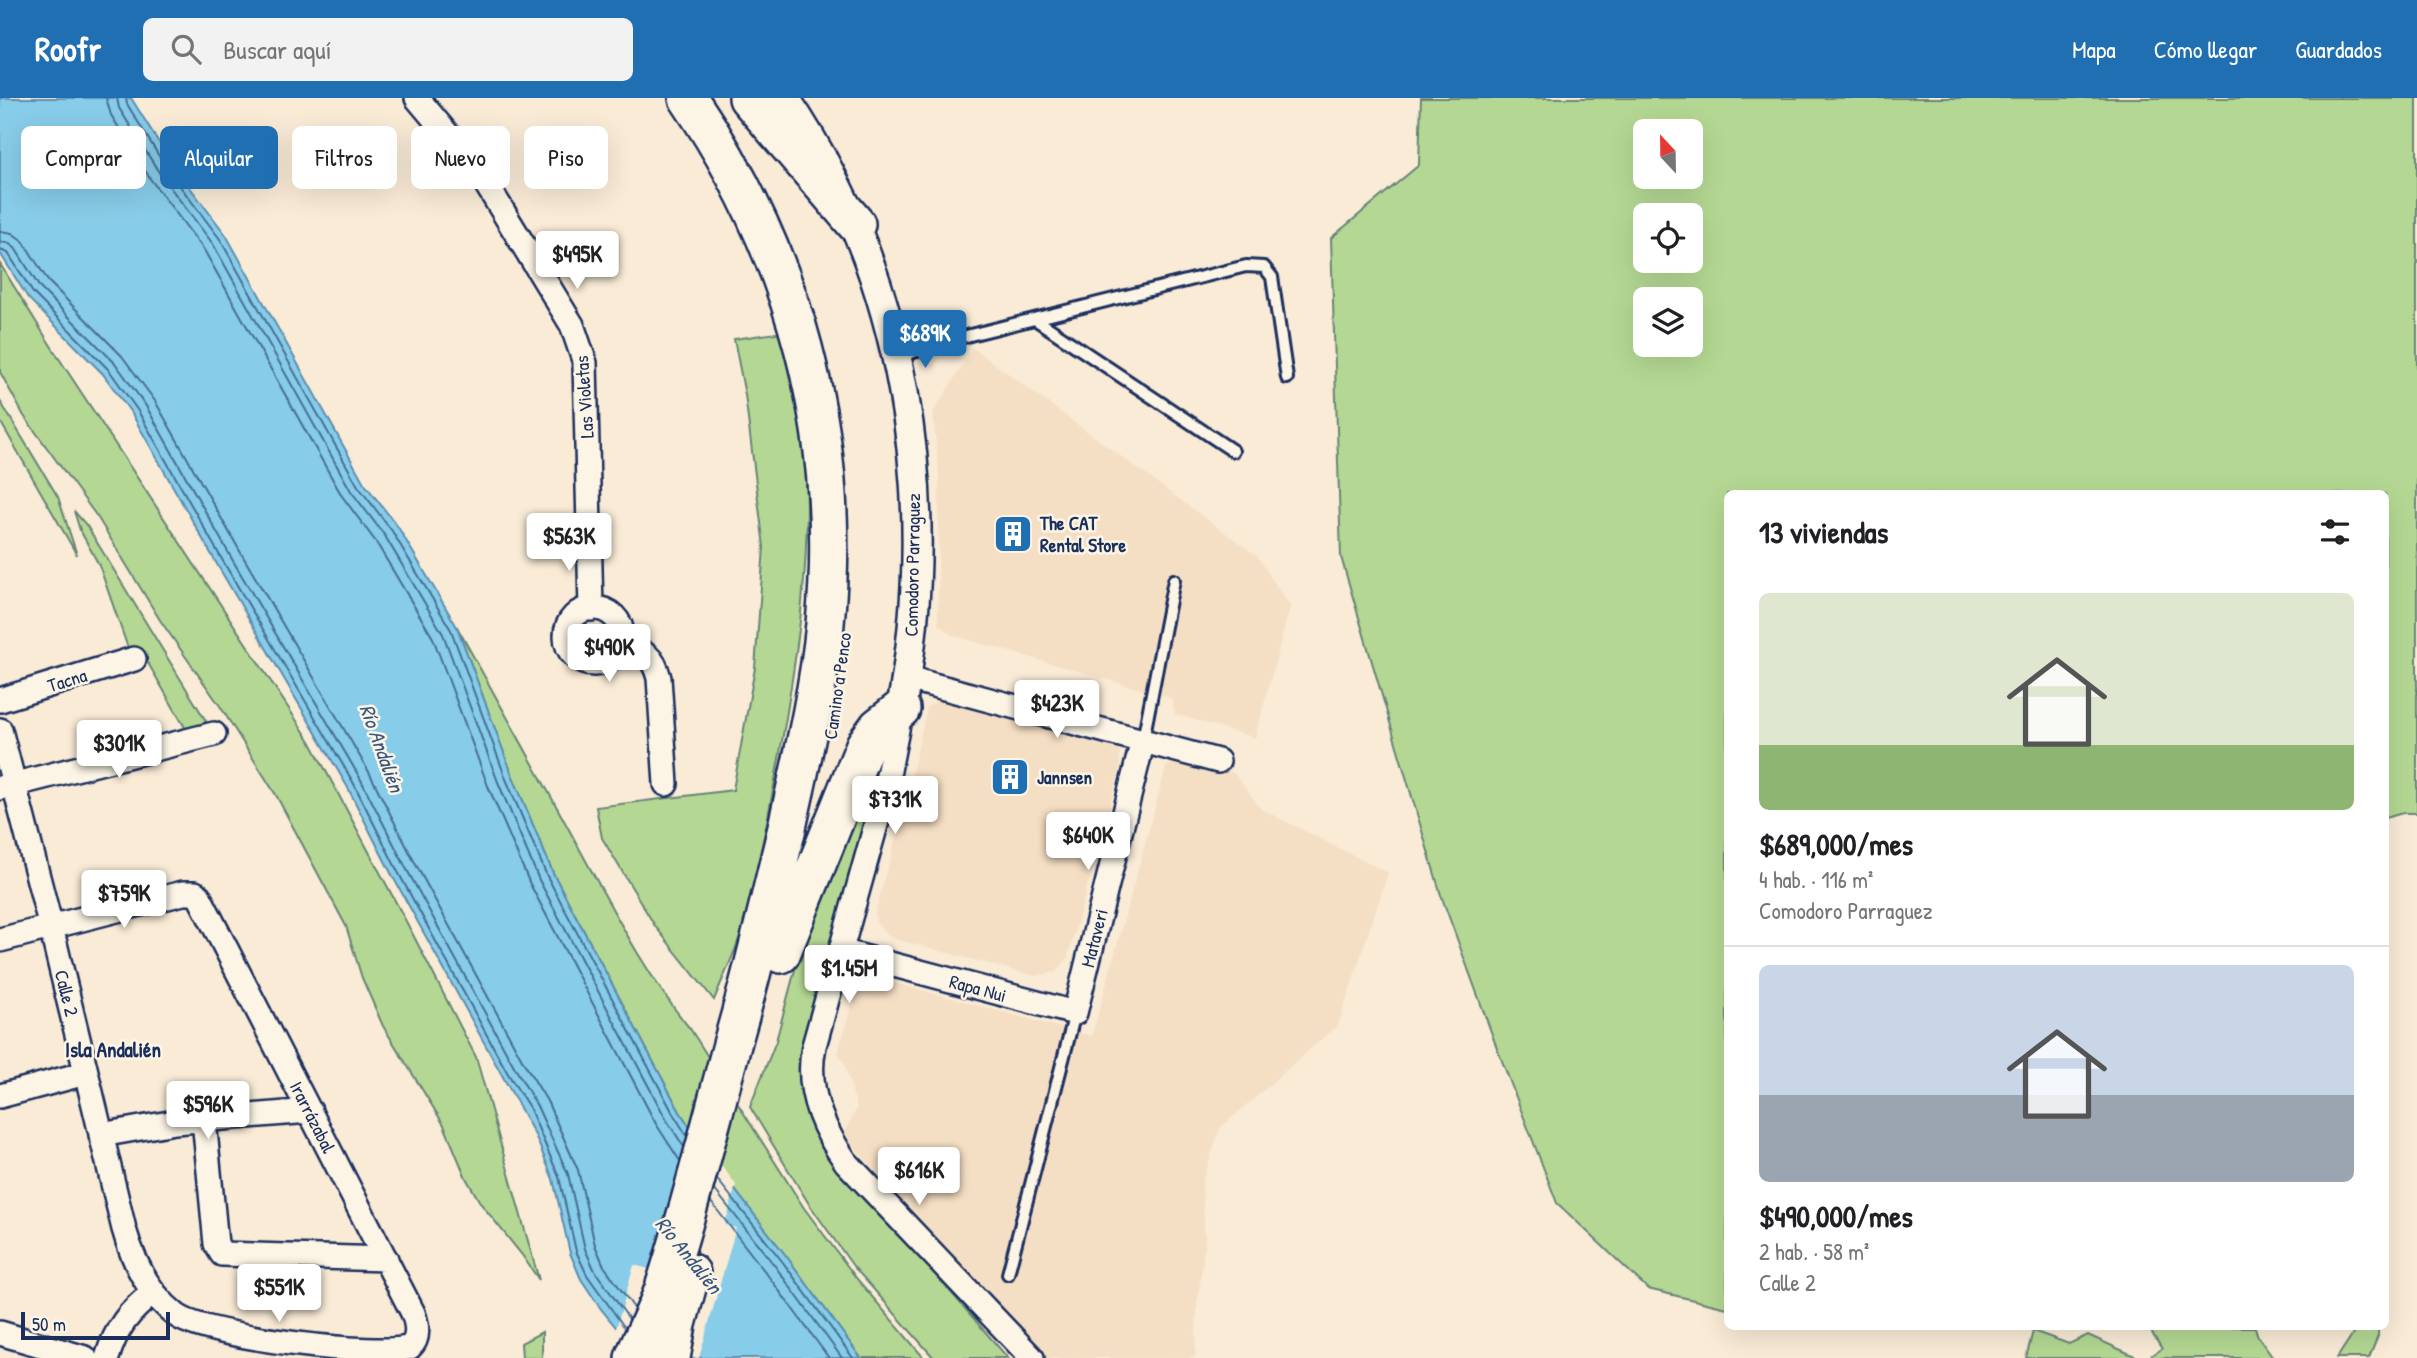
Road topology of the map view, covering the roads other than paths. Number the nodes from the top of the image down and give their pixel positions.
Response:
1 (417, 98) edge
2 (688, 98) edge
3 (714, 98) edge
4 (748, 98) edge
5 (785, 98) edge
6 (856, 224) junction
7 (1035, 319) junction
8 (897, 357) junction
9 (1287, 378) dead end
10 (1233, 451) dead end
11 (1174, 580) dead end
12 (601, 611) junction
13 (621, 644) junction
14 (134, 659) dead end
15 (904, 694) junction
16 (0, 700) edge
17 (0, 730) edge
18 (214, 734) dead end
19 (1143, 740) junction
20 (1218, 761) dead end
21 (666, 784) dead end
22 (7, 786) edge
23 (51, 926) junction
24 (0, 940) edge
25 (841, 951) junction
26 (781, 954) junction
27 (1075, 1013) junction
28 (752, 1017) junction
29 (86, 1073) junction
30 (0, 1096) edge
31 (310, 1111) junction
32 (204, 1120) junction
33 (101, 1135) junction
34 (386, 1259) junction
35 (1008, 1274) dead end
36 (154, 1292) junction
37 (670, 1325) edge
38 (0, 1333) edge
39 (413, 1345) joint
40 (22, 1349) edge
41 (274, 1352) edge
42 (85, 1358) edge
43 (107, 1358) edge
44 (634, 1358) edge
45 (1032, 1358) edge

1 - 12 street, Las Violetas
2 - 28 highway, Camino a Penco
3 - 26 highway, Camino a Penco
4 - 6 highway
5 - 6 street, Comodoro Parraguez
6 - 8 street, Comodoro Parraguez
7 - 8 lane
7 - 9 lane
7 - 10 lane
8 - 15 street, Comodoro Parraguez
11 - 19 lane
12 - 13 street
12 - 13 street
13 - 21 street
14 - 16 street, Tacna
15 - 19 street
15 - 25 street, Comodoro Parraguez
15 - 26 highway
17 - 22 street, Calle 2
18 - 22 street
19 - 20 street
19 - 27 street, Mataveri
22 - 23 street, Calle 2
23 - 24 street
23 - 29 street, Calle 2
23 - 31 street, Irarrázabal
25 - 27 street, Rapa Nui
25 - 45 street, Comodoro Parraguez
26 - 28 highway, Camino a Penco
27 - 35 lane
28 - 37 highway, Camino a Penco
29 - 30 street
29 - 33 street, Calle 2
31 - 32 street
31 - 34 street, Irarrázabal
32 - 33 street
32 - 34 street
33 - 36 street, Calle 2
34 - 39 street, Irarrázabal
36 - 41 street, Calle 2
36 - 43 street
37 - 44 highway, Camino a Penco
38 - 40 street
39 - 41 street, Calle 2
40 - 42 street

